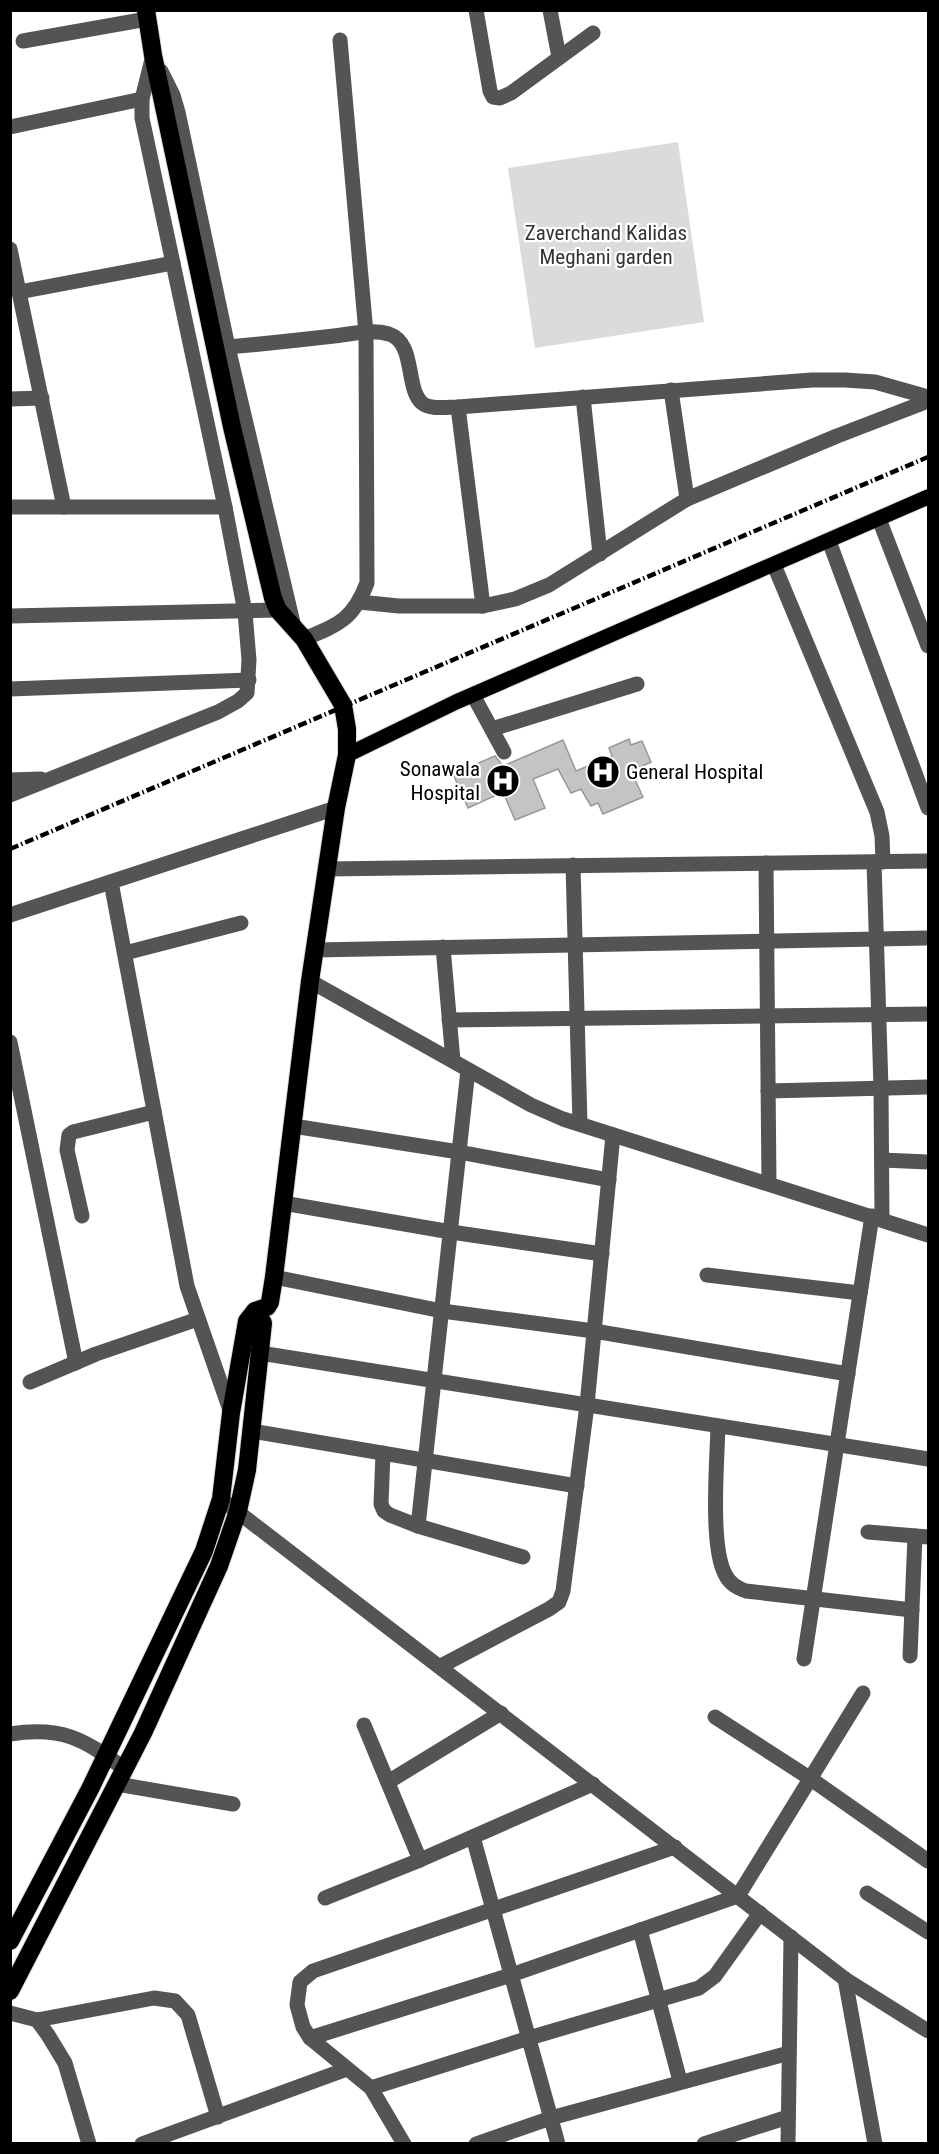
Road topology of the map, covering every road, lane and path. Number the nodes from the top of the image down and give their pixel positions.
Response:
1 (476, 10) edge
2 (550, 10) edge
3 (147, 15) edge
4 (592, 33) dead end
5 (340, 40) dead end
6 (23, 41) dead end
7 (153, 55) junction
8 (559, 57) junction
9 (142, 99) junction
10 (10, 127) edge
11 (10, 249) edge
12 (173, 262) junction
13 (19, 292) junction
14 (366, 333) junction
15 (228, 347) junction
16 (671, 390) junction
17 (582, 397) junction
18 (42, 398) junction
19 (10, 399) edge
20 (928, 399) edge
21 (458, 407) junction
22 (928, 497) edge
23 (687, 499) junction
24 (10, 507) edge
25 (64, 507) junction
26 (225, 507) junction
27 (879, 519) junction
28 (829, 541) junction
29 (600, 554) junction
30 (774, 565) junction
31 (359, 602) junction
32 (483, 606) junction
33 (278, 610) junction
34 (244, 612) junction
35 (10, 616) edge
36 (299, 633) junction
37 (928, 646) edge
38 (249, 680) junction
39 (637, 684) dead end
40 (10, 689) edge
41 (473, 695) junction
42 (492, 729) junction
43 (504, 752) dead end
44 (347, 755) junction
45 (50, 779) junction
46 (10, 780) edge
47 (10, 795) edge
48 (336, 807) junction
49 (928, 808) edge
50 (928, 861) edge
51 (878, 862) junction
52 (766, 863) junction
53 (573, 865) junction
54 (327, 869) junction
55 (111, 882) junction
56 (10, 915) edge
57 (241, 923) dead end
58 (928, 938) edge
59 (876, 939) junction
60 (766, 941) junction
61 (576, 944) junction
62 (442, 947) junction
63 (315, 950) junction
64 (125, 953) junction
65 (310, 981) junction
66 (928, 1014) edge
67 (879, 1015) junction
68 (767, 1016) junction
69 (578, 1018) junction
70 (449, 1020) junction
71 (10, 1042) edge
72 (453, 1061) junction
73 (468, 1070) junction
74 (928, 1087) edge
75 (881, 1088) junction
76 (768, 1091) junction
77 (154, 1112) junction
78 (580, 1124) junction
79 (292, 1126) junction
80 (613, 1135) junction
81 (459, 1152) junction
82 (882, 1160) junction
83 (928, 1162) edge
84 (609, 1180) junction
85 (769, 1184) junction
86 (283, 1203) junction
87 (82, 1216) dead end
88 (877, 1218) junction
89 (451, 1232) junction
90 (928, 1235) edge
91 (602, 1254) junction
92 (707, 1275) dead end
93 (274, 1277) junction
94 (860, 1293) junction
95 (255, 1311) junction
96 (442, 1311) junction
97 (198, 1318) junction
98 (594, 1331) junction
99 (260, 1353) junction
100 (76, 1363) junction
101 (848, 1374) junction
102 (435, 1381) junction
103 (30, 1382) dead end
104 (587, 1405) junction
105 (231, 1413) junction
106 (718, 1426) junction
107 (252, 1431) junction
108 (837, 1445) junction
109 (383, 1453) junction
110 (928, 1459) edge
111 (424, 1460) junction
112 (577, 1486) junction
113 (221, 1499) junction
114 (238, 1511) junction
115 (418, 1526) junction
116 (868, 1532) dead end
117 (922, 1537) edge
118 (523, 1557) dead end
119 (813, 1599) junction
120 (912, 1610) junction
121 (910, 1656) dead end
122 (804, 1659) dead end
123 (441, 1666) junction
124 (863, 1693) dead end
125 (501, 1713) junction
126 (715, 1717) dead end
127 (364, 1725) dead end
128 (10, 1734) edge
129 (106, 1755) junction
130 (121, 1776) junction
131 (810, 1779) junction
132 (388, 1782) junction
133 (593, 1784) junction
134 (233, 1804) dead end
135 (473, 1837) junction
136 (675, 1847) junction
137 (420, 1860) junction
138 (928, 1861) edge
139 (867, 1893) dead end
140 (738, 1896) junction
141 (326, 1898) dead end
142 (493, 1910) junction
143 (760, 1913) junction
144 (640, 1930) junction
145 (928, 1932) edge
146 (791, 1937) junction
147 (10, 1942) edge
148 (35, 1942) junction
149 (511, 1975) junction
150 (845, 1978) junction
151 (10, 1991) edge
152 (659, 2001) junction
153 (10, 2013) edge
154 (37, 2020) junction
155 (928, 2031) edge
156 (310, 2038) junction
157 (529, 2038) junction
158 (789, 2053) junction
159 (347, 2069) junction
160 (680, 2081) junction
161 (371, 2088) junction
162 (218, 2117) junction
163 (788, 2117) junction
164 (551, 2118) junction
165 (89, 2144) edge
166 (142, 2144) edge
167 (404, 2144) edge
168 (476, 2144) edge
169 (558, 2144) edge
170 (704, 2144) edge
171 (788, 2144) edge
172 (875, 2144) edge

1 - 8 street
2 - 8 street
3 - 6 street
3 - 7 highway
4 - 8 street
5 - 14 street
7 - 9 street
7 - 15 street
7 - 33 highway
9 - 10 street
9 - 12 street
11 - 13 street
12 - 13 street
12 - 26 street
13 - 18 street
14 - 15 street
14 - 21 street
14 - 31 street
15 - 36 street
16 - 17 street
16 - 20 street
16 - 23 street
17 - 21 street
17 - 29 street
18 - 19 street
18 - 25 street
20 - 23 street
21 - 32 street
22 - 27 main road
23 - 29 street
24 - 25 street
25 - 26 street
26 - 34 street
27 - 28 main road
27 - 37 street
28 - 30 main road
28 - 49 street
29 - 32 street
30 - 41 main road
30 - 51 street
31 - 32 street
31 - 36 street
33 - 34 street
33 - 36 highway
34 - 35 street
34 - 38 street
36 - 44 highway
38 - 40 street
38 - 45 street
39 - 42 street
41 - 42 street
41 - 44 main road
42 - 43 street
44 - 48 highway
45 - 46 street
45 - 47 street
48 - 54 highway
48 - 55 street
50 - 51 street
51 - 52 street
51 - 59 street
52 - 53 street
52 - 60 street
53 - 54 street
53 - 61 street
54 - 63 highway
55 - 56 street
55 - 64 street
57 - 64 street
58 - 59 street
59 - 60 street
59 - 67 street
60 - 61 street
60 - 68 street
61 - 62 street
61 - 69 street
62 - 63 street
62 - 70 street
63 - 65 highway
64 - 77 street
65 - 72 street
65 - 79 highway
66 - 67 street
67 - 68 street
67 - 75 street
68 - 69 street
68 - 76 street
69 - 70 street
69 - 78 street
70 - 72 street
71 - 100 street
72 - 73 street
73 - 78 street
73 - 81 street
74 - 75 street
75 - 76 street
75 - 82 street
76 - 85 street
77 - 87 street
77 - 97 street
78 - 80 street
79 - 81 street
79 - 86 highway
80 - 84 street
80 - 85 street
81 - 84 street
81 - 89 street
82 - 83 street
82 - 88 street
84 - 91 street
85 - 88 street
86 - 89 street
86 - 93 highway
88 - 90 street
88 - 94 street
89 - 91 street
89 - 96 street
91 - 98 street
92 - 94 street
93 - 95 highway
93 - 96 street
94 - 101 street
95 - 99 highway
95 - 105 highway
96 - 98 street
96 - 102 street
97 - 100 street
97 - 105 street
98 - 101 street
98 - 104 street
99 - 102 street
99 - 107 highway
100 - 103 street
101 - 108 street
102 - 104 street
102 - 111 street
104 - 106 street
104 - 112 street
105 - 113 highway
106 - 108 street
106 - 119 street
107 - 109 street
107 - 114 highway
108 - 110 street
108 - 119 street
109 - 111 street
109 - 115 street
111 - 112 street
111 - 115 street
112 - 123 street
113 - 114 street
113 - 129 highway
114 - 123 street
114 - 130 highway
115 - 118 street
116 - 117 street
117 - 120 street
119 - 120 street
119 - 122 street
120 - 121 street
123 - 125 street
124 - 131 street
125 - 132 street
125 - 133 street
126 - 131 street
127 - 132 street
128 - 129 street
129 - 130 street
129 - 147 highway
130 - 134 street
130 - 148 highway
131 - 138 street
131 - 140 street
132 - 137 street
133 - 135 street
133 - 136 street
135 - 137 street
135 - 142 street
136 - 140 street
136 - 142 street
137 - 141 street
139 - 145 street
140 - 143 street
140 - 144 street
142 - 149 street
142 - 156 street
143 - 146 street
143 - 152 street
144 - 149 street
144 - 152 street
146 - 150 street
146 - 158 street
147 - 148 street
148 - 151 highway
149 - 156 street
149 - 157 street
150 - 155 street
150 - 172 street
152 - 157 street
152 - 160 street
153 - 154 street
154 - 162 street
154 - 165 street
156 - 159 street
157 - 161 street
157 - 164 street
158 - 160 street
158 - 163 street
159 - 161 street
159 - 162 street
160 - 164 street
161 - 167 street
162 - 166 street
163 - 170 street
163 - 171 street
164 - 168 street
164 - 169 street

